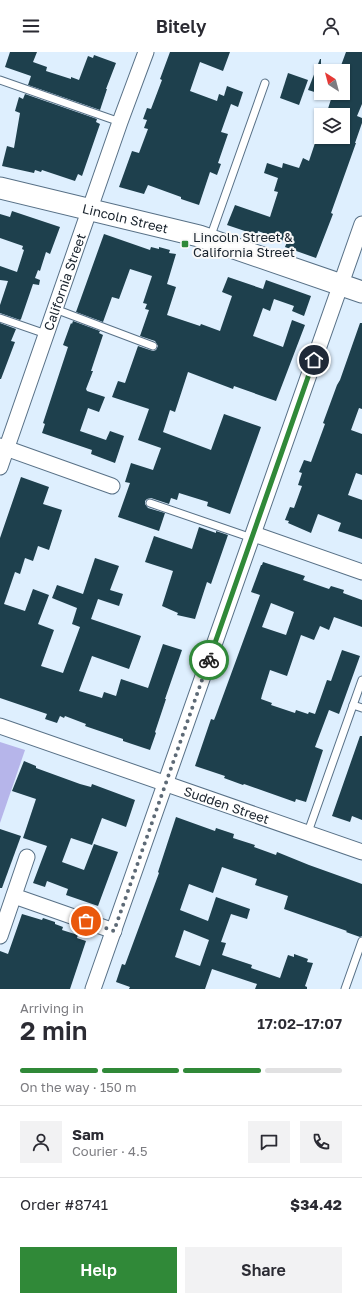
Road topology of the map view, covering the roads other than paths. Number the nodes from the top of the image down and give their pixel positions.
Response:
1 (146, 52) edge
2 (0, 80) edge
3 (265, 83) dead end
4 (120, 122) junction
5 (0, 188) edge
6 (90, 210) junction
7 (362, 224) edge
8 (209, 240) junction
9 (340, 285) junction
10 (362, 292) edge
11 (55, 309) junction
12 (0, 318) edge
13 (46, 334) junction
14 (153, 346) dead end
15 (3, 447) edge
16 (0, 467) edge
17 (112, 486) dead end
18 (150, 503) dead end
19 (253, 536) junction
20 (362, 572) edge
21 (362, 680) edge
22 (353, 705) junction
23 (362, 708) edge
24 (0, 726) edge
25 (165, 784) junction
26 (308, 832) junction
27 (362, 852) edge
28 (27, 857) dead end
29 (14, 896) junction
30 (114, 931) junction
31 (0, 936) edge
32 (362, 941) edge
33 (93, 989) edge
34 (345, 989) edge

1 - 4 street, California Street
2 - 4 lane
3 - 8 lane
4 - 6 street, California Street
5 - 6 street, Lincoln Street
6 - 8 street, Lincoln Street
6 - 11 street, California Street
7 - 9 street
8 - 9 street, Lincoln Street
9 - 10 street, Lincoln Street
9 - 19 street
11 - 13 street, California Street
11 - 14 lane
12 - 13 lane
13 - 15 street, California Street
15 - 16 street, California Street
15 - 17 street
18 - 19 lane
19 - 20 street
19 - 25 street
21 - 22 lane
22 - 23 lane
22 - 26 lane
24 - 25 street, Sudden Street
25 - 26 street, Sudden Street
25 - 30 street
26 - 27 street, Sudden Street
28 - 29 street
29 - 30 street
29 - 31 street
30 - 33 street
32 - 34 lane

